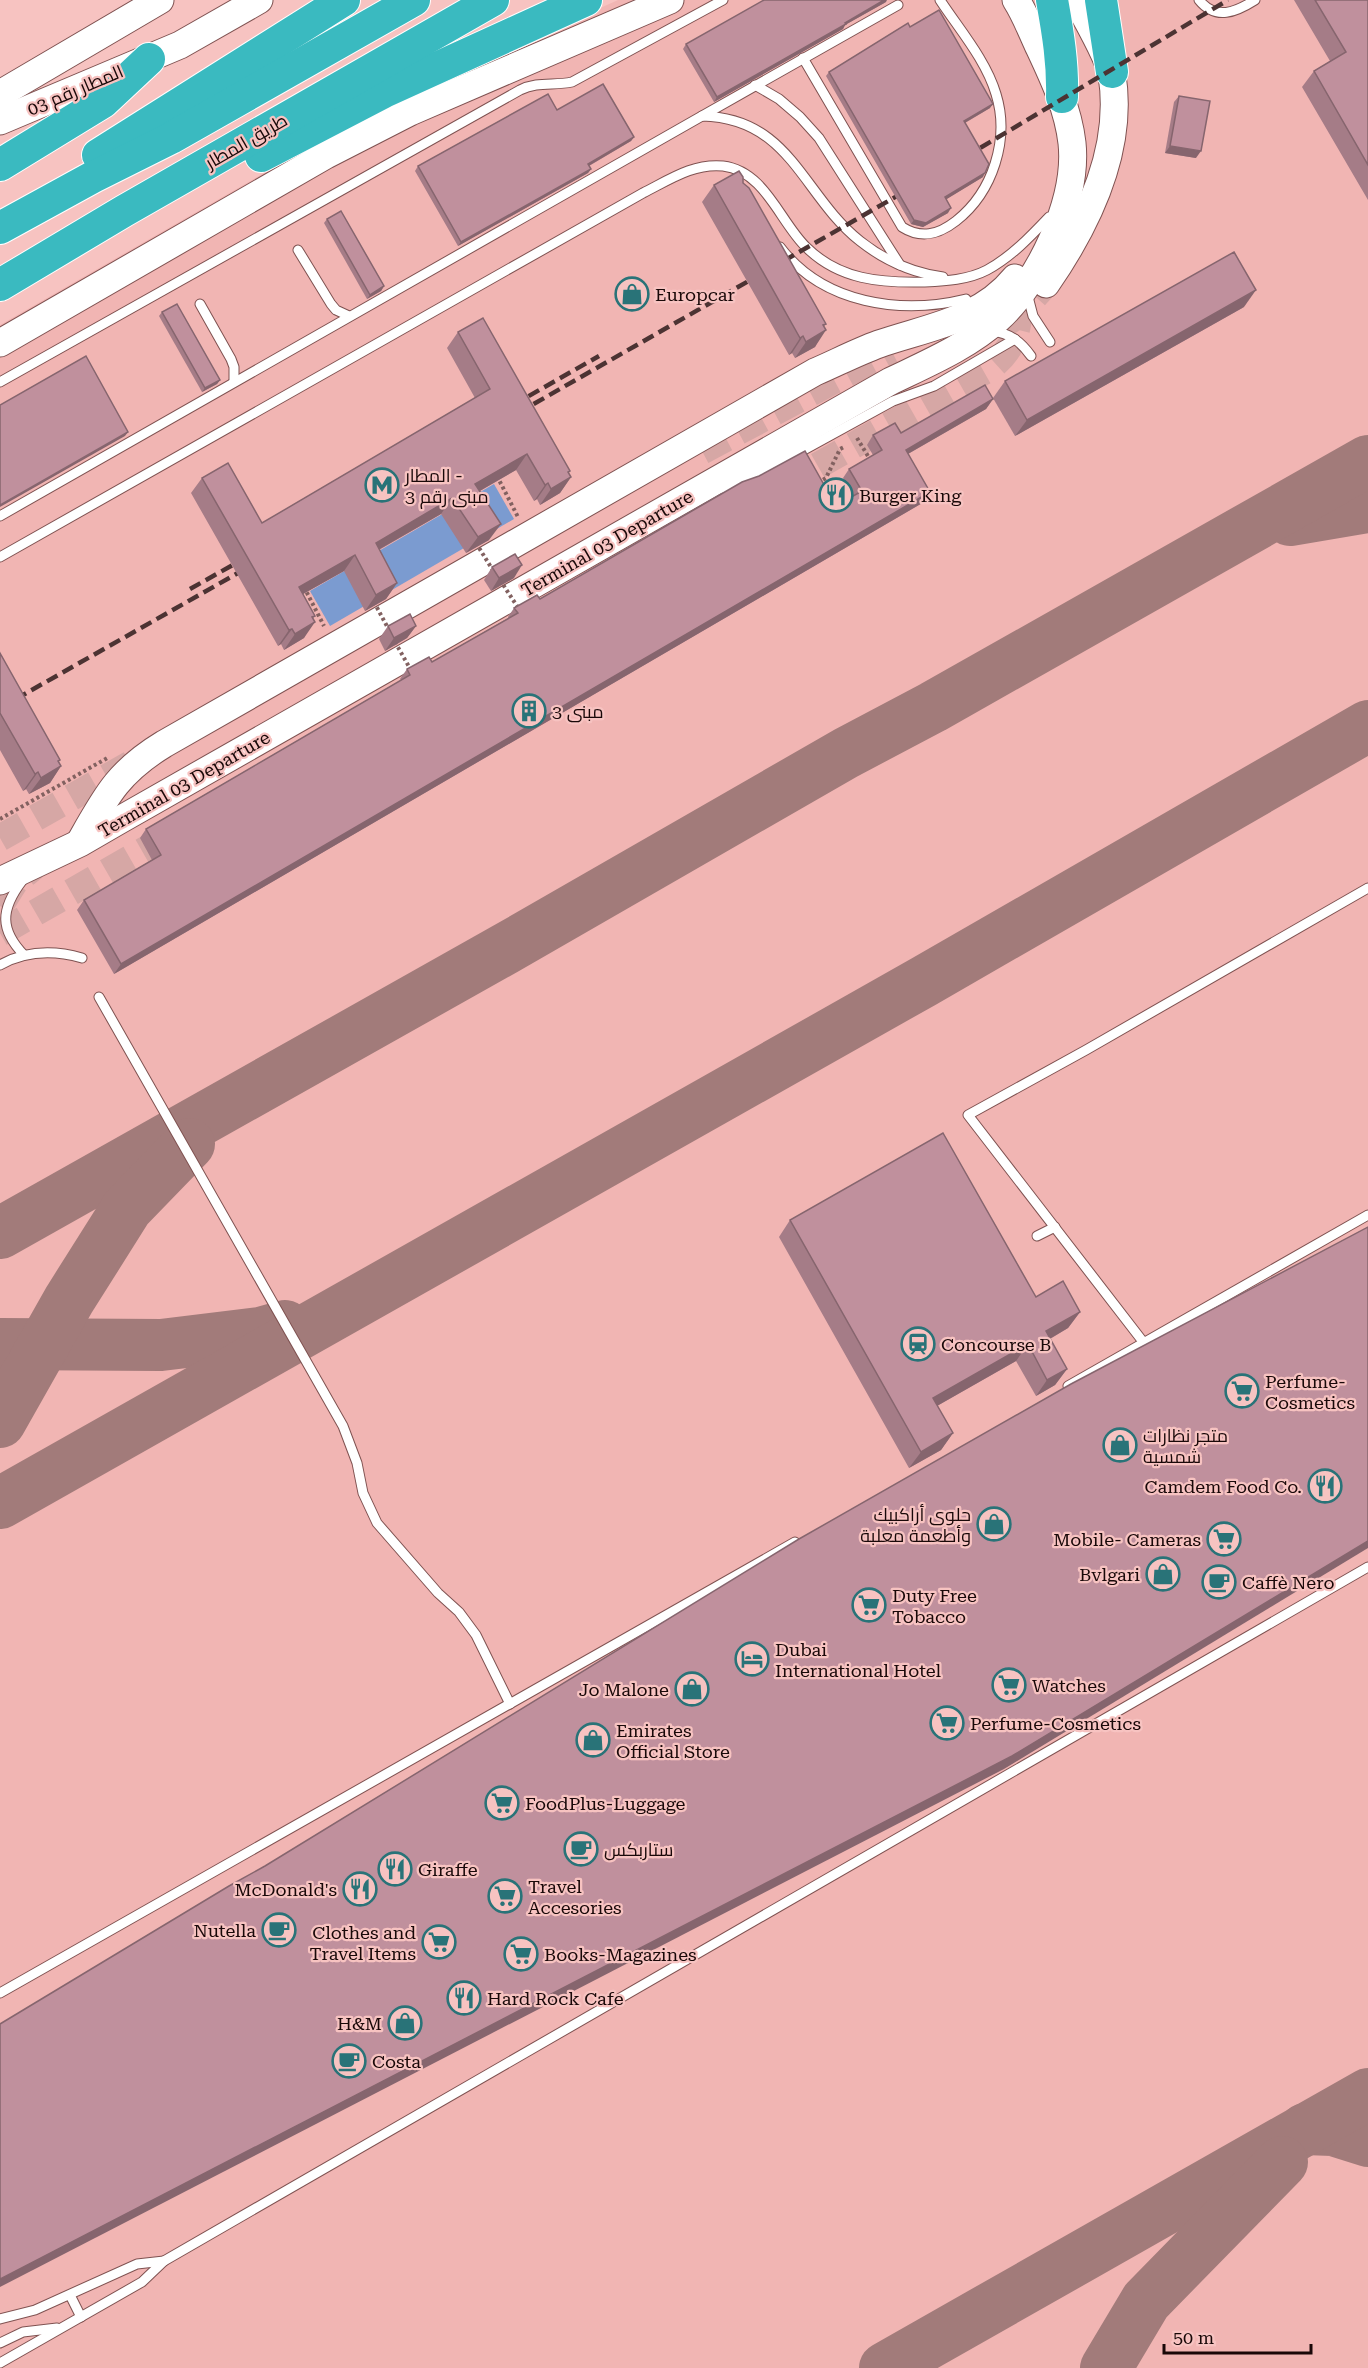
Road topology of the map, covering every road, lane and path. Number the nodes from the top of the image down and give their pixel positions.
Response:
1 (160, 0) edge
2 (259, 0) edge
3 (344, 0) edge
4 (414, 0) edge
5 (493, 0) edge
6 (586, 0) edge
7 (670, 0) edge
8 (723, 0) edge
9 (940, 0) edge
10 (1016, 0) edge
11 (1052, 0) edge
12 (1076, 0) edge
13 (1101, 0) edge
14 (1199, 0) edge
15 (1255, 0) edge
16 (898, 4) dead end
17 (803, 58) junction
18 (149, 59) junction
19 (1112, 72) junction
20 (755, 84) junction
21 (0, 94) edge
22 (1062, 97) junction
23 (702, 116) junction
24 (0, 121) edge
25 (1072, 144) junction
26 (0, 165) edge
27 (124, 210) junction
28 (1049, 217) junction
29 (8, 224) edge
30 (776, 241) edge
31 (298, 250) dead end
32 (901, 266) junction
33 (961, 279) junction
34 (1036, 280) junction
35 (0, 285) edge
36 (966, 299) dead end
37 (200, 304) dead end
38 (349, 316) junction
39 (983, 331) junction
40 (1015, 339) junction
41 (1050, 342) dead end
42 (0, 343) edge
43 (1031, 356) dead end
44 (0, 382) edge
45 (234, 382) junction
46 (866, 433) dead end
47 (857, 438) junction
48 (871, 461) edge
49 (494, 471) edge
50 (817, 483) edge
51 (698, 491) junction
52 (0, 516) edge
53 (521, 523) dead end
54 (472, 536) edge
55 (0, 557) edge
56 (302, 583) edge
57 (370, 596) edge
58 (523, 615) edge
59 (328, 633) dead end
60 (415, 678) edge
61 (80, 843) junction
62 (40, 862) junction
63 (0, 881) edge
64 (1368, 888) edge
65 (24, 955) junction
66 (82, 958) dead end
67 (0, 965) edge
68 (99, 997) dead end
69 (1368, 1215) edge
70 (1055, 1227) junction
71 (1037, 1236) dead end
72 (1144, 1343) junction
73 (1061, 1390) edge
74 (801, 1538) edge
75 (1368, 1567) edge
76 (510, 1704) junction
77 (0, 1993) edge
78 (164, 2261) junction
79 (70, 2295) junction
80 (81, 2317) junction
81 (0, 2319) edge
82 (60, 2328) junction
83 (0, 2343) edge
84 (0, 2363) edge

1 - 21 main road
2 - 18 main road, المطار رقم 03
3 - 29 highway
4 - 29 highway
5 - 27 highway, طريق المطار
6 - 27 highway
7 - 42 main road
8 - 44 lane
9 - 17 lane
10 - 22 main road, Terminal 03 Departure
11 - 22 highway
12 - 19 main road
13 - 19 highway
14 - 15 lane
16 - 17 lane
17 - 20 lane
18 - 24 main road, المطار رقم 03
18 - 26 highway
19 - 34 main road
20 - 23 lane
20 - 32 lane
22 - 25 main road, Terminal 03 Departure
23 - 32 lane
23 - 38 lane
25 - 28 main road
25 - 34 main road, Terminal 03 Departure
27 - 35 highway, طريق المطار
28 - 33 lane
28 - 61 main road
30 - 36 lane
31 - 38 lane
32 - 33 lane
33 - 55 lane
34 - 39 main road, Terminal 03 Departure
34 - 41 lane
37 - 45 lane
38 - 45 lane
39 - 40 lane
39 - 51 main road, Terminal 03 Departure
40 - 43 lane
40 - 51 lane
45 - 52 lane
46 - 47 path
47 - 48 path
47 - 50 path
49 - 53 path
51 - 61 main road, Terminal 03 Departure
54 - 58 path, bridge
56 - 59 path
57 - 60 path, bridge
61 - 62 main road, Terminal 03 Departure
62 - 63 main road, Terminal 03 Departure
62 - 65 lane
64 - 70 lane
65 - 66 lane
65 - 67 lane
68 - 76 lane
69 - 72 lane
70 - 71 lane
70 - 72 lane
72 - 73 lane
74 - 76 lane
75 - 78 lane
76 - 77 lane
78 - 79 lane
78 - 80 lane
79 - 80 lane
79 - 81 lane
80 - 82 lane
82 - 83 lane
82 - 84 lane

